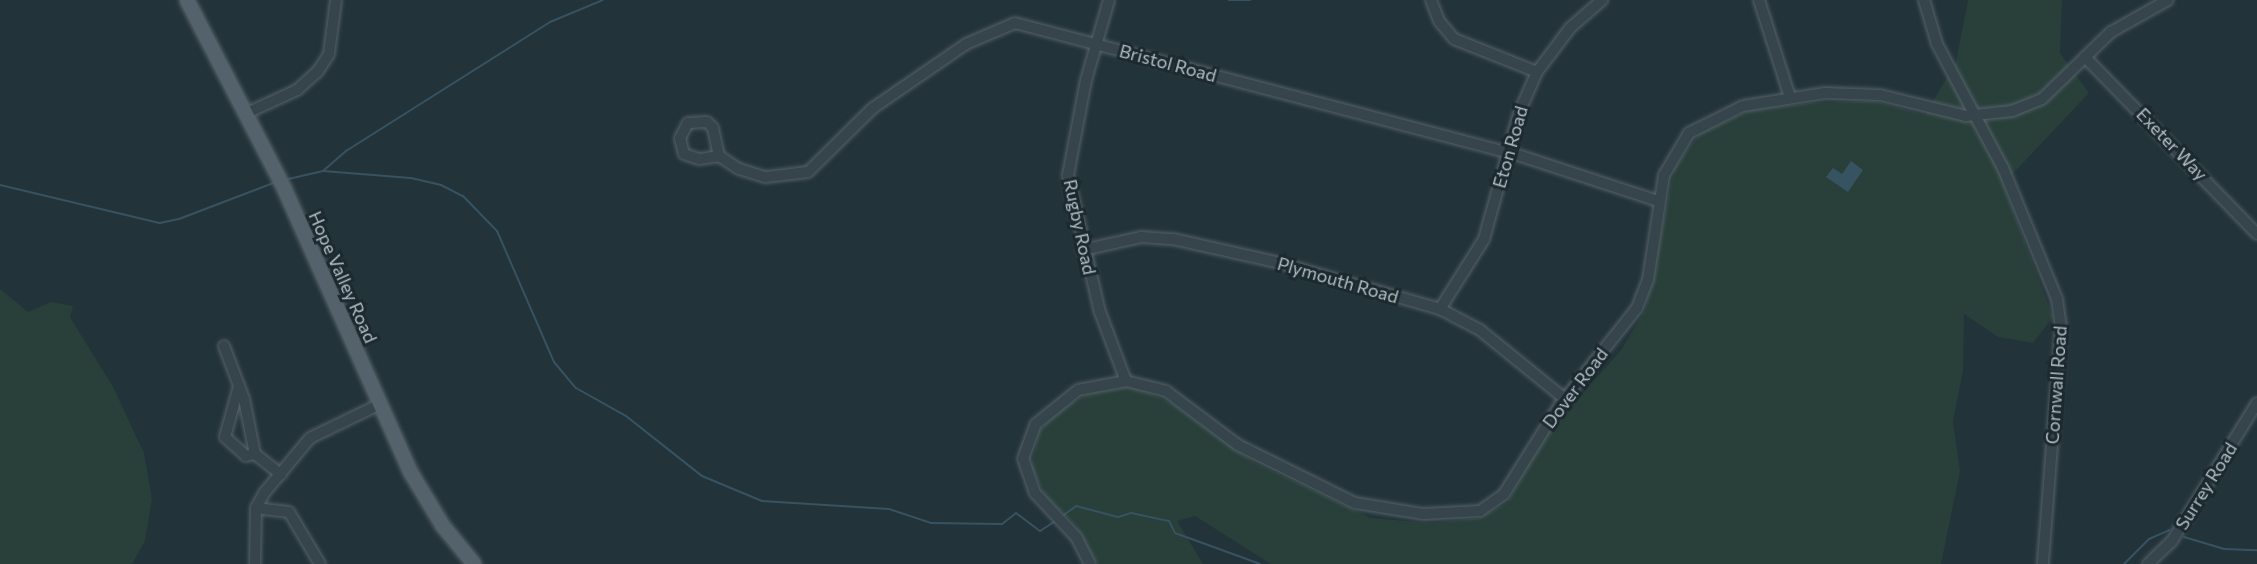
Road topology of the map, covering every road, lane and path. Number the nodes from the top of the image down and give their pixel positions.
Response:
1 (187, 0) edge
2 (336, 0) edge
3 (1109, 0) edge
4 (1431, 0) edge
5 (1602, 0) edge
6 (1759, 0) edge
7 (1924, 0) edge
8 (2163, 1) edge
9 (1095, 43) junction
10 (2085, 57) junction
11 (1538, 72) junction
12 (1790, 97) junction
13 (247, 113) junction
14 (1977, 116) junction
15 (1508, 153) junction
16 (719, 156) dead end
17 (1658, 201) junction
18 (2257, 234) edge
19 (1083, 250) junction
20 (1440, 309) junction
21 (224, 346) dead end
22 (1125, 381) junction
23 (239, 386) junction
24 (1565, 399) junction
25 (2257, 403) edge
26 (380, 404) junction
27 (255, 454) junction
28 (281, 474) junction
29 (256, 508) junction
30 (255, 564) edge
31 (320, 564) edge
32 (474, 564) edge
33 (1090, 564) edge
34 (2043, 564) edge
35 (2148, 564) edge

1 - 13 main road, Hope Valley Road
2 - 13 street
3 - 9 street, Rugby Road
4 - 11 street
5 - 11 street, Eton Road
6 - 12 street
7 - 14 street, Cornwall Road
8 - 10 street, Dover Road
9 - 15 street, Bristol Road
9 - 16 street, Bristol Road
9 - 19 street, Rugby Road
10 - 14 street, Dover Road
10 - 18 street, Exeter Way
11 - 15 street, Eton Road
12 - 14 street, Dover Road
12 - 17 street, Dover Road
13 - 26 main road, Hope Valley Road
14 - 34 street, Cornwall Road
15 - 17 street, Bristol Road
15 - 20 street, Eton Road
17 - 24 street, Dover Road
19 - 20 street, Plymouth Road
19 - 22 street, Rugby Road
20 - 24 street, Plymouth Road
21 - 23 street
22 - 24 street, Dover Road
22 - 33 street, Dover Road
23 - 27 street
23 - 27 street
25 - 35 street, Surrey Road
26 - 28 street
26 - 32 main road, Hope Valley Road
27 - 28 street
28 - 29 street
29 - 30 street
29 - 31 street

